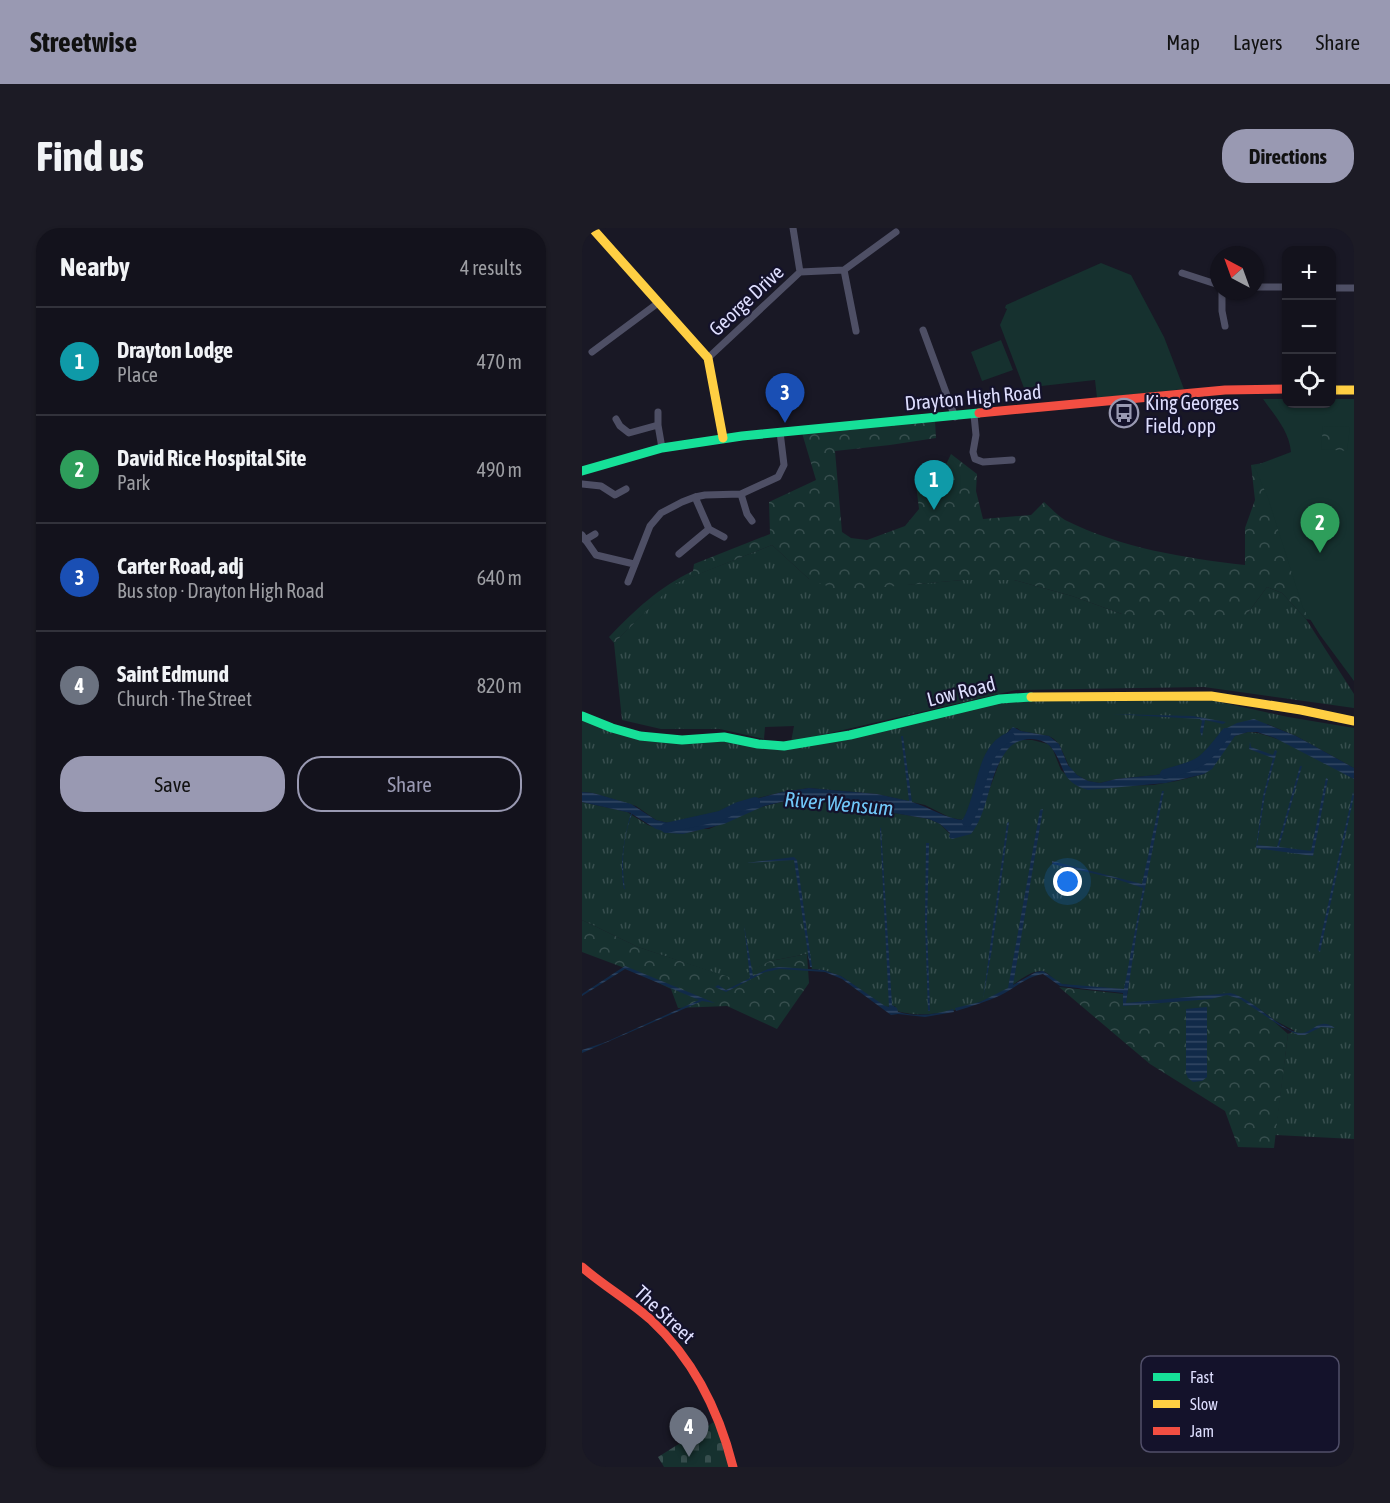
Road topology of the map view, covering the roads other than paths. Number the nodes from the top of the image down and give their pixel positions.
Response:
1 (592, 228) edge
2 (793, 228) edge
3 (896, 232) dead end
4 (844, 270) junction
5 (800, 272) junction
6 (1186, 272) dead end
7 (1210, 281) edge
8 (1264, 287) edge
9 (1282, 287) edge
10 (1336, 288) edge
11 (1354, 288) edge
12 (1222, 300) edge
13 (658, 303) junction
14 (1222, 324) dead end
15 (923, 330) dead end
16 (856, 331) dead end
17 (592, 352) dead end
18 (708, 358) junction
19 (1282, 389) edge
20 (1336, 390) edge
21 (1354, 390) edge
22 (658, 412) dead end
23 (974, 415) junction
24 (955, 417) junction
25 (616, 420) dead end
26 (658, 424) junction
27 (780, 432) junction
28 (723, 438) junction
29 (663, 448) junction
30 (1008, 463) dead end
31 (582, 471) edge
32 (582, 484) edge
33 (627, 489) dead end
34 (741, 494) junction
35 (695, 497) junction
36 (752, 521) dead end
37 (709, 529) junction
38 (595, 534) dead end
39 (724, 537) dead end
40 (583, 538) edge
41 (698, 539) junction
42 (704, 545) dead end
43 (679, 554) dead end
44 (634, 564) junction
45 (628, 582) dead end
46 (582, 716) edge
47 (1354, 721) edge
48 (582, 1267) edge
49 (733, 1467) edge

1 - 13 street
2 - 5 street, George Drive
3 - 4 street
4 - 5 street
4 - 16 street
5 - 18 street, George Drive
6 - 7 street
8 - 9 street
10 - 11 street
12 - 14 street
13 - 17 street
13 - 18 street
15 - 24 street
18 - 28 street
19 - 23 street, Drayton High Road
20 - 21 street
22 - 26 street
23 - 24 street, Drayton High Road
23 - 30 street
24 - 27 street, Drayton High Road
25 - 26 street
26 - 29 street
27 - 28 street, Drayton High Road
27 - 34 street
28 - 29 street, Drayton High Road
29 - 31 street, Drayton High Road
32 - 33 street
34 - 35 street
34 - 36 street
35 - 37 street
35 - 44 street
37 - 39 street
37 - 41 street
38 - 40 street
40 - 44 street
41 - 42 street
41 - 43 street
44 - 45 street
46 - 47 street, Low Road
48 - 49 street, The Street

